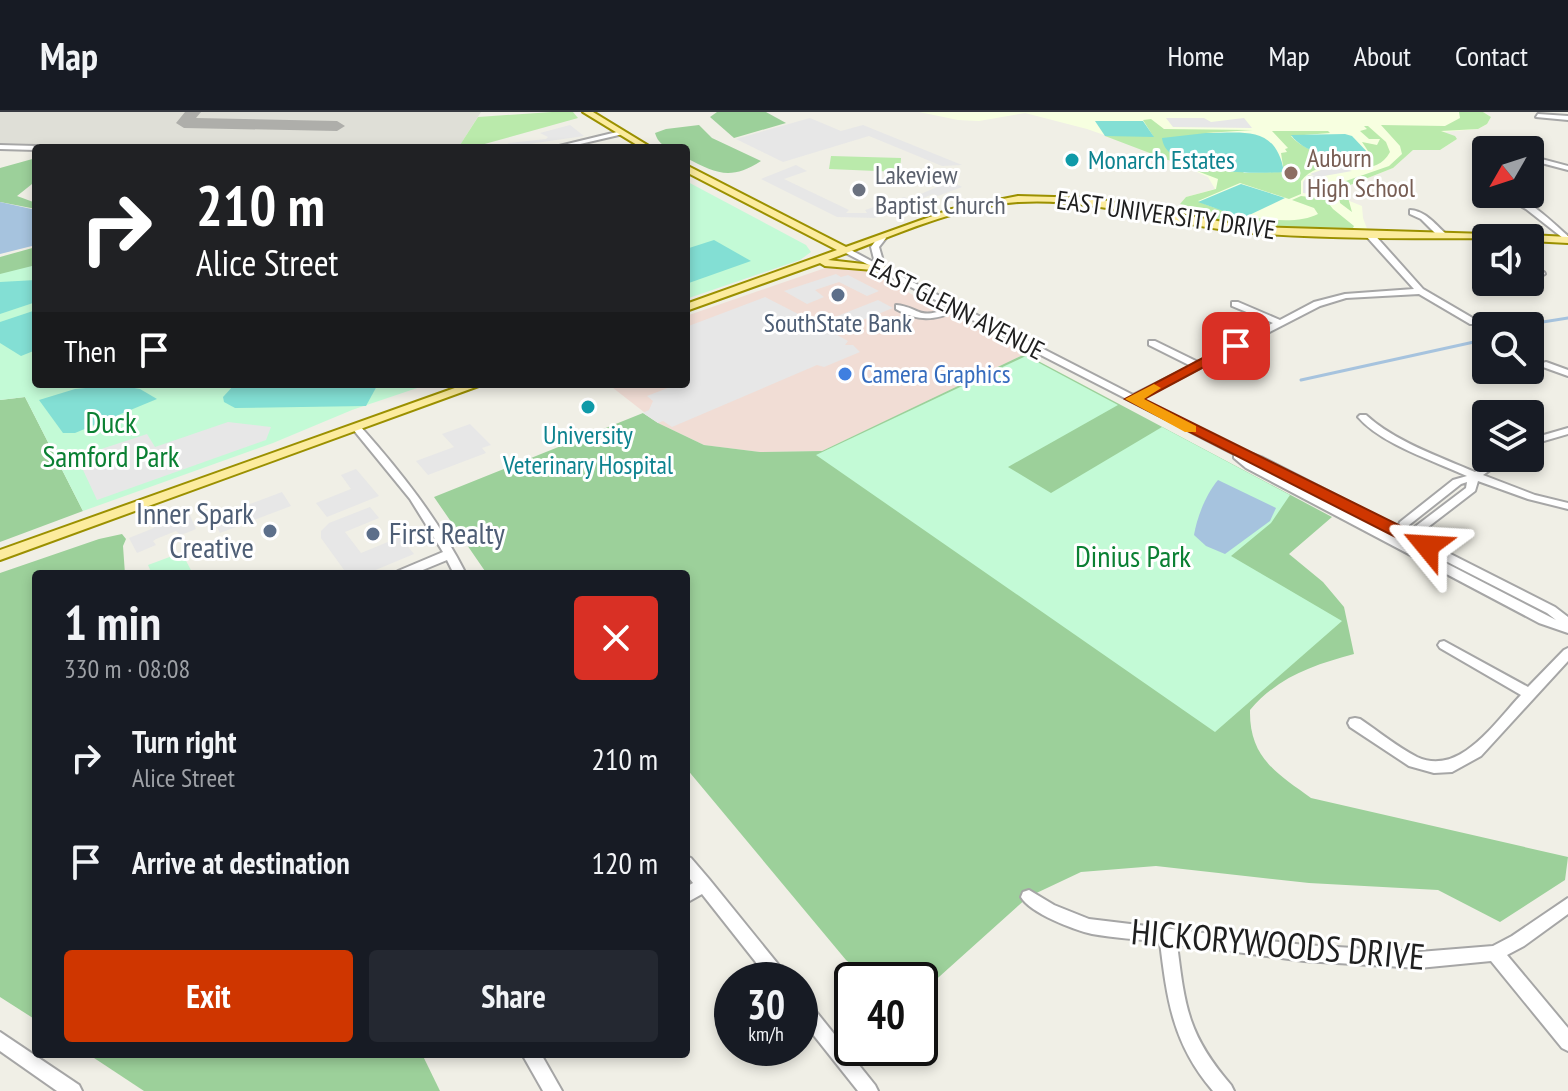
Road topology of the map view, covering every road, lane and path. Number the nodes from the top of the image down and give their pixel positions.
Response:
1 (587, 112) edge
2 (1538, 116) dead end
3 (1568, 118) edge
4 (604, 125) junction
5 (621, 133) junction
6 (598, 139) junction
7 (635, 141) junction
8 (574, 144) edge
9 (641, 144) edge
10 (0, 147) edge
11 (32, 148) edge
12 (1544, 162) edge
13 (1568, 168) edge
14 (690, 170) edge
15 (1530, 208) edge
16 (1413, 212) dead end
17 (814, 234) junction
18 (1369, 234) junction
19 (1442, 235) junction
20 (1472, 237) edge
21 (882, 238) junction
22 (1544, 239) edge
23 (1568, 240) edge
24 (846, 251) junction
25 (803, 266) junction
26 (881, 269) junction
27 (1420, 291) junction
28 (1235, 304) dead end
29 (690, 307) edge
30 (899, 307) dead end
31 (954, 308) junction
32 (1472, 321) edge
33 (1280, 323) junction
34 (1152, 343) dead end
35 (1197, 365) junction
36 (1546, 365) dead end
37 (1568, 373) edge
38 (467, 388) edge
39 (1133, 399) junction
40 (1363, 417) dead end
41 (357, 428) junction
42 (1568, 431) edge
43 (1544, 438) edge
44 (1481, 472) edge
45 (1474, 477) junction
46 (1568, 506) edge
47 (1397, 537) junction
48 (450, 554) junction
49 (0, 555) edge
50 (412, 570) edge
51 (458, 570) edge
52 (1568, 623) edge
53 (1568, 629) edge
54 (1444, 645) dead end
55 (1568, 653) edge
56 (1529, 694) junction
57 (1355, 723) dead end
58 (690, 868) edge
59 (704, 884) junction
60 (690, 893) edge
61 (1029, 897) dead end
62 (1568, 905) edge
63 (1168, 938) junction
64 (1495, 953) junction
65 (766, 962) edge
66 (818, 1027) edge
67 (0, 1041) edge
68 (1568, 1042) edge
69 (533, 1058) edge
70 (73, 1091) edge
71 (553, 1091) edge
72 (869, 1091) edge
73 (1225, 1091) edge

1 - 4 main road
2 - 3 street
4 - 5 main road
4 - 6 street
5 - 6 street
5 - 7 main road
6 - 7 street
6 - 8 street
7 - 9 main road
10 - 11 street
12 - 13 street
14 - 17 main road, EAST GLENN AVENUE
15 - 23 street
16 - 19 street
17 - 21 main road
17 - 24 main road, EAST GLENN AVENUE
17 - 25 main road
18 - 19 main road, EAST UNIVERSITY DRIVE
18 - 21 main road, EAST UNIVERSITY DRIVE
18 - 27 street
19 - 20 main road, EAST UNIVERSITY DRIVE
21 - 24 main road, EAST UNIVERSITY DRIVE
21 - 26 street
22 - 23 main road
24 - 25 main road, EAST UNIVERSITY DRIVE
24 - 26 street, EAST GLENN AVENUE
25 - 26 main road
25 - 29 main road, EAST UNIVERSITY DRIVE
26 - 31 street, EAST GLENN AVENUE
27 - 32 street
27 - 33 street
28 - 33 street
30 - 31 street
31 - 39 street, EAST GLENN AVENUE
33 - 35 street
34 - 35 street
35 - 39 street
36 - 37 street
38 - 41 main road
39 - 47 street, EAST GLENN AVENUE
40 - 45 street
41 - 48 street
41 - 49 main road
42 - 43 street
44 - 45 street
45 - 46 street
45 - 47 street
47 - 52 street, EAST GLENN AVENUE
47 - 53 street, EAST GLENN AVENUE
48 - 50 street
48 - 51 street
54 - 56 street
55 - 56 street
56 - 57 street
58 - 59 street
59 - 60 street
59 - 65 street
61 - 63 street, HICKORYWOODS DRIVE
62 - 64 street, HICKORYWOODS DRIVE
63 - 64 street, HICKORYWOODS DRIVE
63 - 73 street
64 - 68 street
66 - 72 street
67 - 70 street
69 - 71 street

